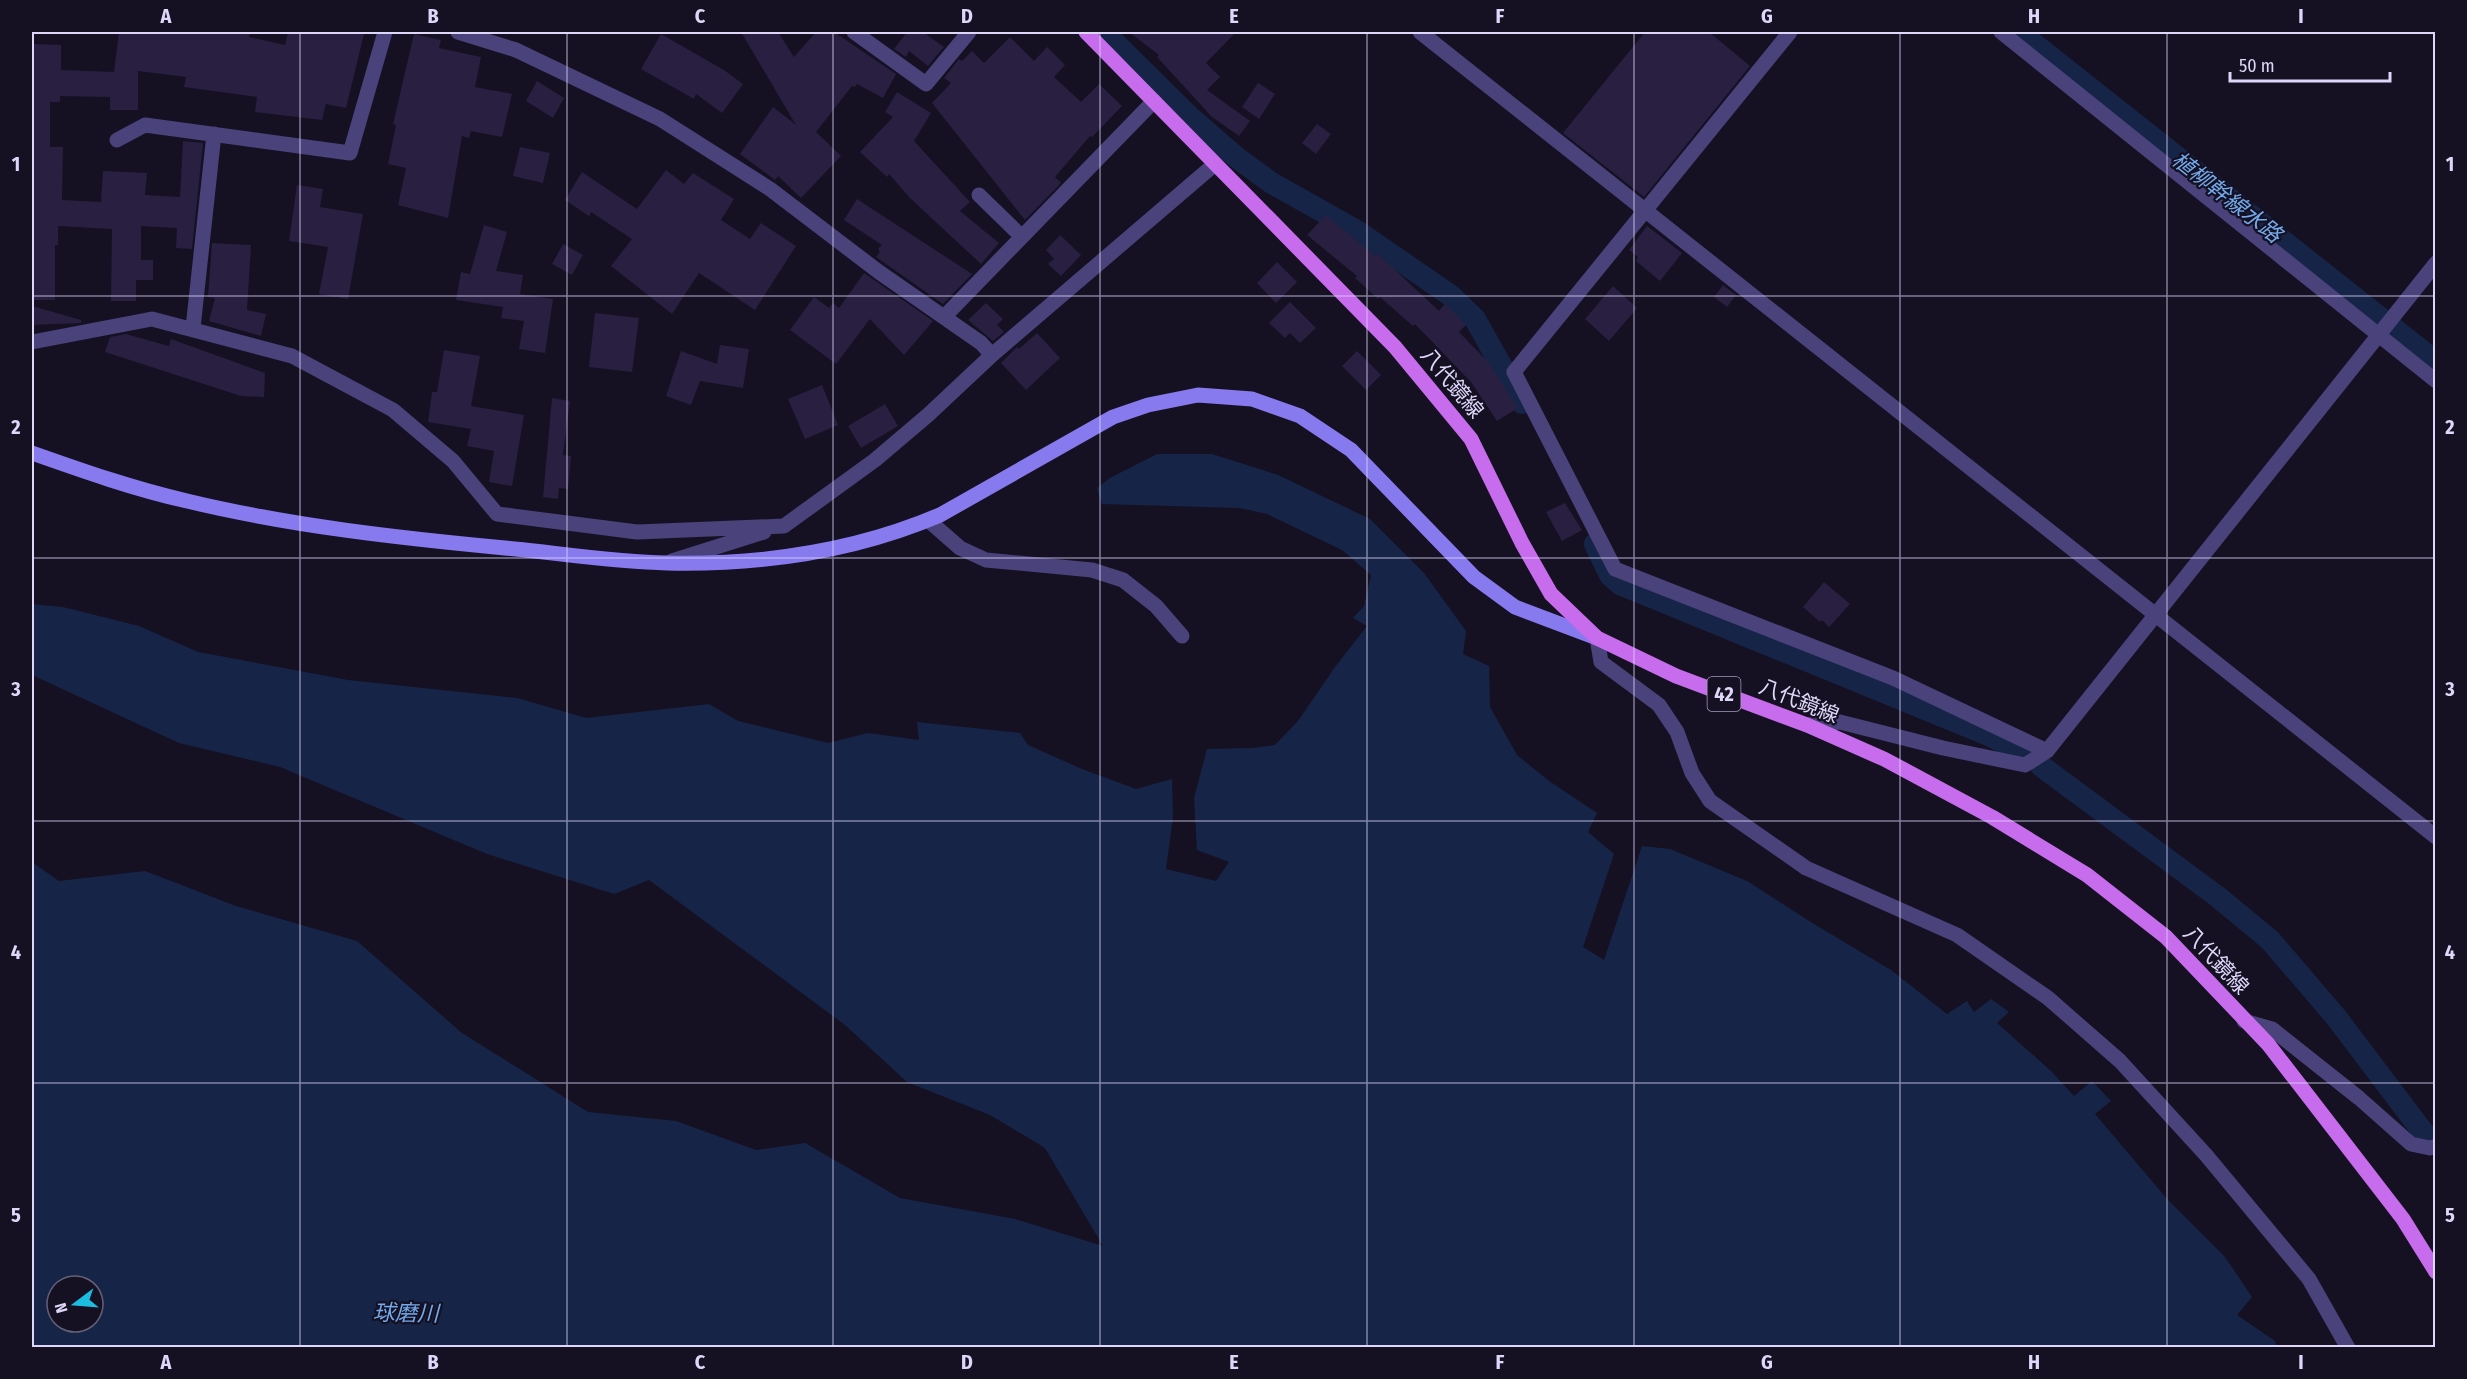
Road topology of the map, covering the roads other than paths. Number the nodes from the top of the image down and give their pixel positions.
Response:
1 (385, 32) edge
2 (458, 32) edge
3 (854, 32) edge
4 (969, 32) edge
5 (1086, 32) edge
6 (1420, 32) edge
7 (1790, 32) edge
8 (2001, 32) edge
9 (1154, 101) junction
10 (214, 134) junction
11 (117, 140) dead end
12 (1215, 164) junction
13 (979, 195) dead end
14 (1645, 210) junction
15 (1022, 237) junction
16 (2436, 263) edge
17 (944, 317) junction
18 (193, 328) junction
19 (2382, 329) junction
20 (32, 342) edge
21 (992, 355) junction
22 (2436, 381) edge
23 (32, 453) edge
24 (928, 520) junction
25 (784, 526) junction
26 (666, 563) junction
27 (2157, 614) junction
28 (1182, 636) dead end
29 (1597, 638) junction
30 (1807, 724) junction
31 (2047, 752) junction
32 (2436, 837) edge
33 (2244, 1021) junction
34 (2436, 1146) edge
35 (2436, 1272) edge
36 (2348, 1347) edge

1 - 10 street
2 - 17 street
3 - 4 street
5 - 9 main road, 八代鏡線 / 42
6 - 14 street
7 - 14 street
8 - 19 street
9 - 12 main road, 八代鏡線 / 42
9 - 15 street
10 - 11 street
10 - 18 street
12 - 21 street
12 - 29 main road, 八代鏡線 / 42
13 - 15 street
14 - 27 street
14 - 31 street
15 - 17 street
16 - 19 street
17 - 21 street
18 - 20 street
18 - 25 street
19 - 22 street
19 - 27 street
21 - 25 street
23 - 26 street
24 - 26 street
24 - 28 street
24 - 29 street
25 - 26 street
27 - 31 street
27 - 32 street
29 - 30 main road, 八代鏡線 / 42
29 - 36 street
30 - 31 street
30 - 33 main road, 八代鏡線 / 42
33 - 34 street
33 - 35 main road, 八代鏡線 / 42

